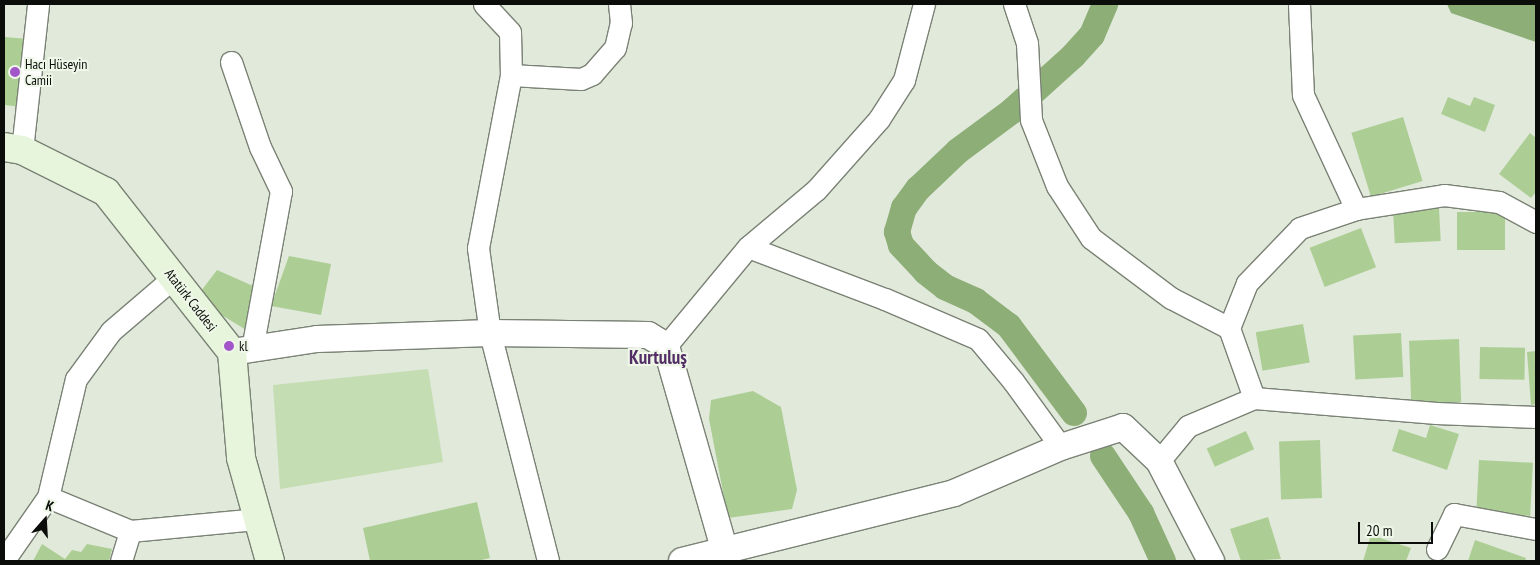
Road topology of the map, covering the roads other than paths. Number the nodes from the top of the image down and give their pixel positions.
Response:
1 (38, 4) edge
2 (484, 4) edge
3 (619, 4) edge
4 (924, 4) edge
5 (1014, 4) edge
6 (1299, 4) edge
7 (231, 62) dead end
8 (511, 75) junction
9 (13, 148) edge
10 (1356, 209) junction
11 (1536, 222) edge
12 (748, 247) junction
13 (174, 277) junction
14 (1229, 328) junction
15 (490, 333) junction
16 (666, 346) junction
17 (242, 351) junction
18 (1254, 398) junction
19 (1536, 417) edge
20 (1061, 447) junction
21 (1159, 461) junction
22 (48, 497) junction
23 (258, 519) junction
24 (1536, 529) edge
25 (130, 531) junction
26 (1437, 549) dead end
27 (725, 556) edge
28 (4, 560) edge
29 (121, 561) edge
30 (270, 561) edge
31 (548, 561) edge
32 (682, 561) edge
33 (1211, 561) edge

1 - 9 street
2 - 8 street
3 - 8 street
4 - 12 street
5 - 14 street
6 - 10 street
7 - 17 street
8 - 15 street
9 - 13 main road, Atatürk Caddesi
10 - 11 street
10 - 14 street
12 - 16 street
12 - 20 street
13 - 17 main road, Atatürk Caddesi
13 - 22 street
14 - 18 street
15 - 16 street
15 - 17 street
15 - 31 street
16 - 27 street
17 - 23 main road
18 - 19 street
18 - 21 street
20 - 21 street
20 - 27 street
21 - 33 street
22 - 25 street
22 - 28 street
23 - 25 street
23 - 30 main road
24 - 26 street
25 - 29 street
27 - 32 street

